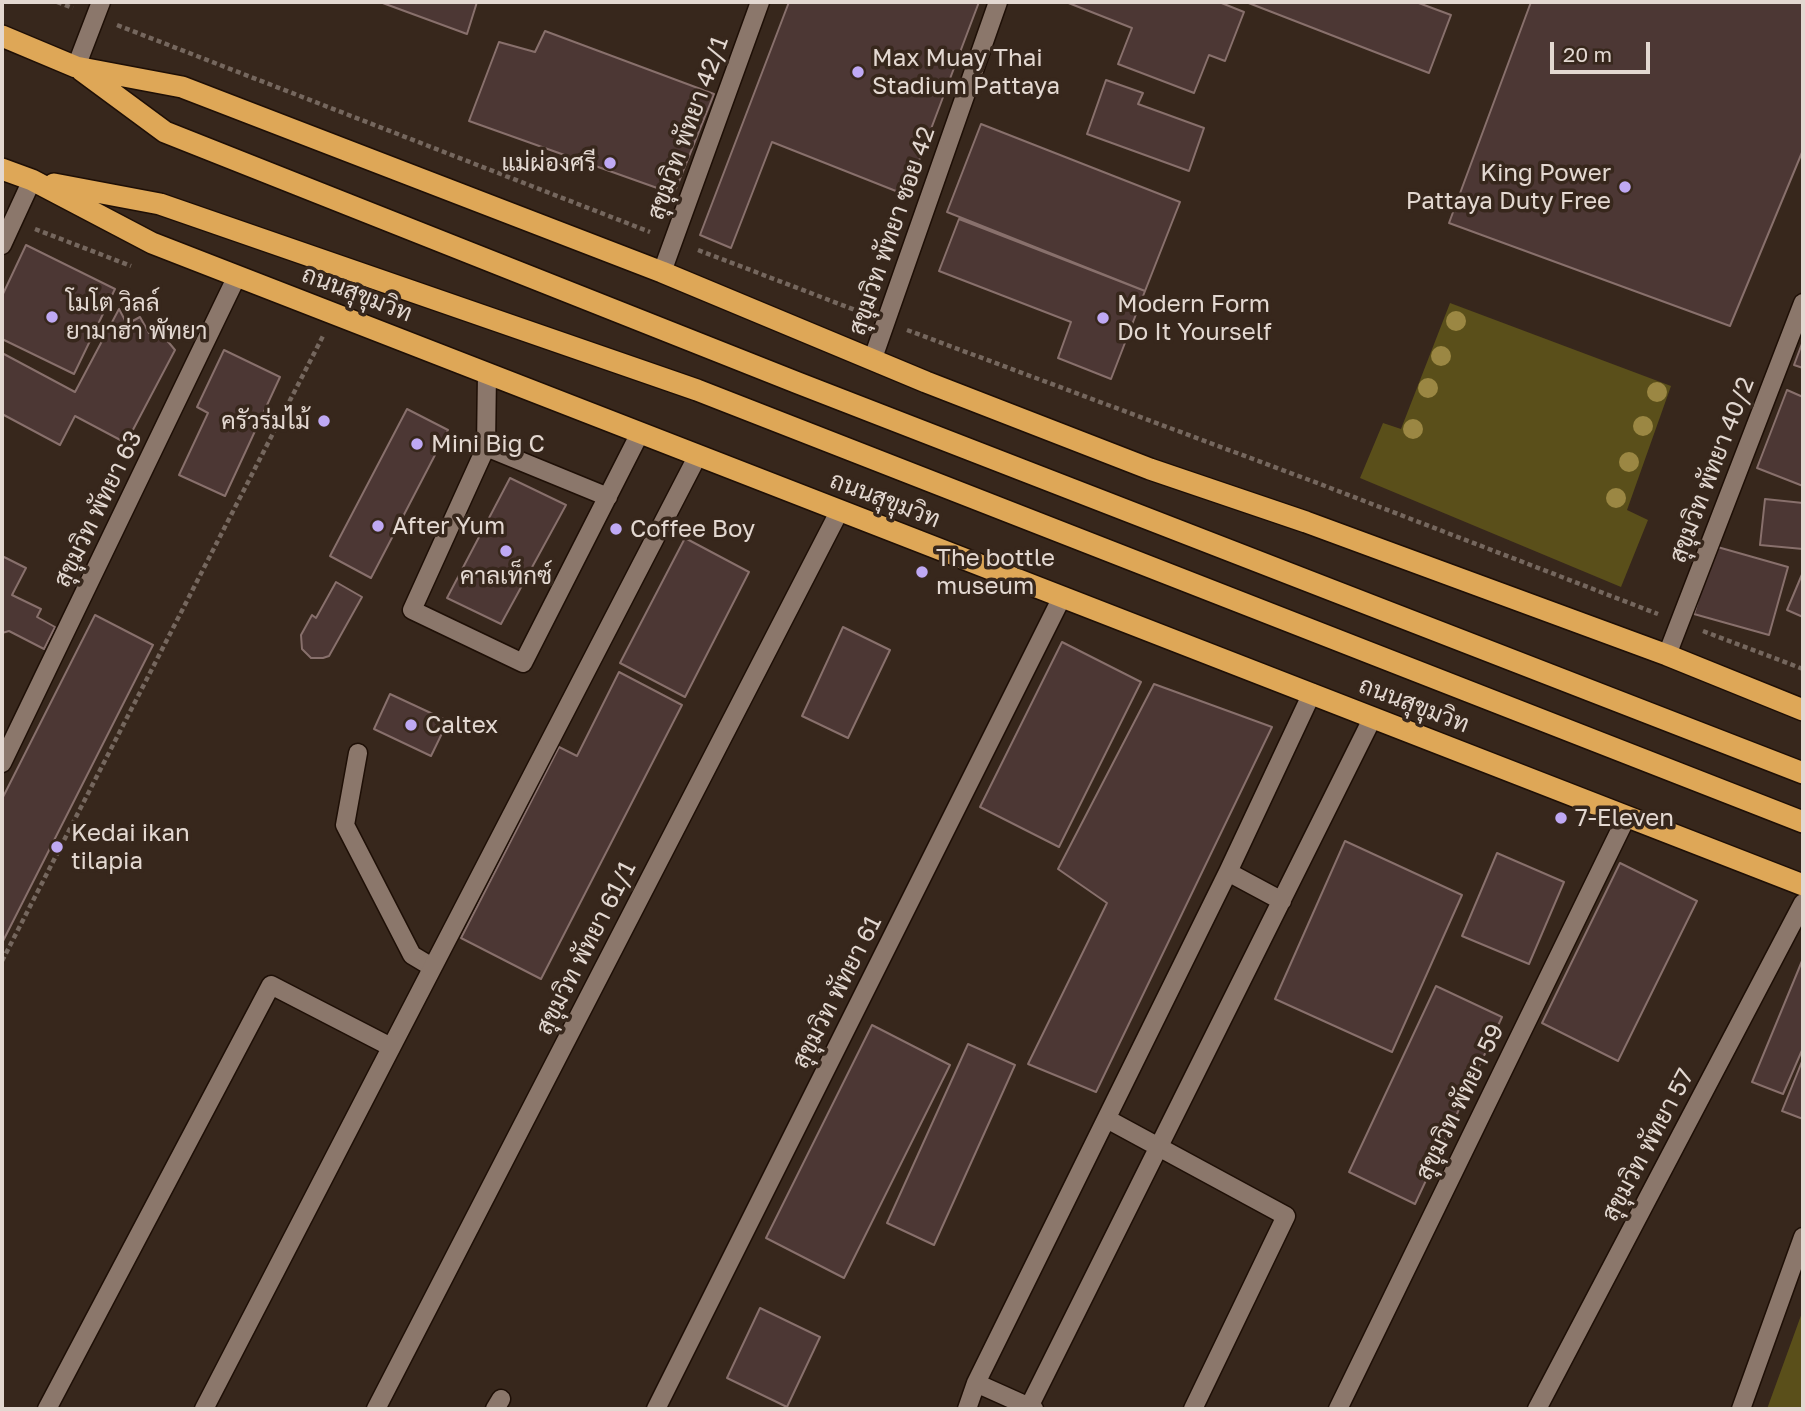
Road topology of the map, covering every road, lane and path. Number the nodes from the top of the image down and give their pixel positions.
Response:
1 (57, 2) edge
2 (761, 2) edge
3 (998, 2) edge
4 (99, 9) edge
5 (2, 36) edge
6 (76, 67) junction
7 (2, 169) edge
8 (32, 180) junction
9 (673, 240) junction
10 (2, 244) edge
11 (662, 272) junction
12 (237, 276) junction
13 (1803, 303) edge
14 (334, 314) junction
15 (886, 322) junction
16 (873, 358) junction
17 (487, 373) junction
18 (640, 433) junction
19 (486, 447) junction
20 (698, 455) junction
21 (608, 497) junction
22 (840, 510) junction
23 (1062, 597) junction
24 (1679, 622) junction
25 (1667, 655) junction
26 (1803, 668) edge
27 (1312, 694) junction
28 (1803, 710) edge
29 (1373, 718) junction
30 (358, 753) dead end
31 (2, 763) edge
32 (1803, 773) edge
33 (1627, 816) junction
34 (1803, 822) edge
35 (1228, 872) junction
36 (1803, 885) edge
37 (1282, 901) junction
38 (1803, 903) edge
39 (2, 961) edge
40 (432, 967) junction
41 (391, 1047) junction
42 (1107, 1119) junction
43 (1159, 1147) junction
44 (1803, 1237) edge
45 (976, 1383) junction
46 (47, 1409) edge
47 (204, 1409) edge
48 (376, 1409) edge
49 (656, 1409) edge
50 (967, 1409) edge
51 (1030, 1409) edge
52 (1193, 1409) edge
53 (1338, 1409) edge
54 (1537, 1409) edge
55 (1741, 1409) edge

1 - 4 path
2 - 9 street, สุขุมวิท พัทยา 42/1
3 - 15 street, สุขุมวิท พัทยา ซอย 42
4 - 6 street
4 - 9 path
5 - 6 highway
6 - 11 highway
6 - 32 highway
7 - 8 highway, ถนนสุขุมวิท
8 - 10 street
8 - 12 highway, ถนนสุขุมวิท
8 - 34 highway, ถนนสุขุมวิท
9 - 11 street, สุขุมวิท พัทยา 42/1
9 - 15 path
11 - 16 highway
12 - 14 highway, ถนนสุขุมวิท
12 - 31 street, สุขุมวิท พัทยา 63
13 - 24 street, สุขุมวิท พัทยา 40/2
14 - 17 highway, ถนนสุขุมวิท
14 - 39 path
15 - 16 street, สุขุมวิท พัทยา ซอย 42
15 - 24 path
16 - 25 highway
17 - 18 highway, ถนนสุขุมวิท
17 - 19 street
18 - 20 highway, ถนนสุขุมวิท
18 - 21 street
19 - 21 street
19 - 21 street
20 - 22 highway, ถนนสุขุมวิท
20 - 40 street
22 - 23 highway, ถนนสุขุมวิท
22 - 48 street, สุขุมวิท พัทยา 61/1
23 - 27 highway, ถนนสุขุมวิท
23 - 49 street, สุขุมวิท พัทยา 61
24 - 25 street, สุขุมวิท พัทยา 40/2
24 - 26 path
25 - 28 highway
27 - 29 highway, ถนนสุขุมวิท
27 - 35 street
29 - 33 highway, ถนนสุขุมวิท
29 - 37 street
30 - 40 street
33 - 36 highway, ถนนสุขุมวิท
33 - 53 street, สุขุมวิท พัทยา 59
35 - 37 street
35 - 42 street
37 - 43 street
38 - 54 street, สุขุมวิท พัทยา 57
40 - 41 street
41 - 46 street
41 - 47 street
42 - 43 street
42 - 45 street
43 - 51 street
43 - 52 street
44 - 55 street
45 - 50 street
45 - 51 street

